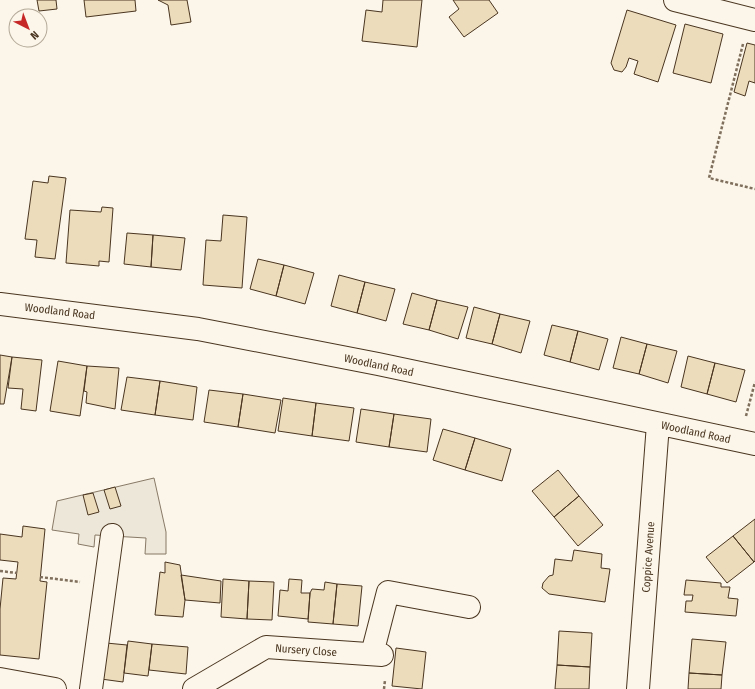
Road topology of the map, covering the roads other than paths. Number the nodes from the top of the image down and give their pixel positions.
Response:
1 (675, 0) edge
2 (752, 19) edge
3 (0, 304) edge
4 (658, 424) junction
5 (748, 443) edge
6 (112, 535) dead end
7 (469, 607) dead end
8 (0, 679) edge
9 (55, 689) edge
10 (91, 689) edge
11 (194, 689) edge
12 (638, 689) edge

1 - 2 street
3 - 4 street, Woodland Road
4 - 5 street, Woodland Road
4 - 12 street, Coppice Avenue
6 - 10 street
7 - 11 street, Nursery Close
8 - 9 street

